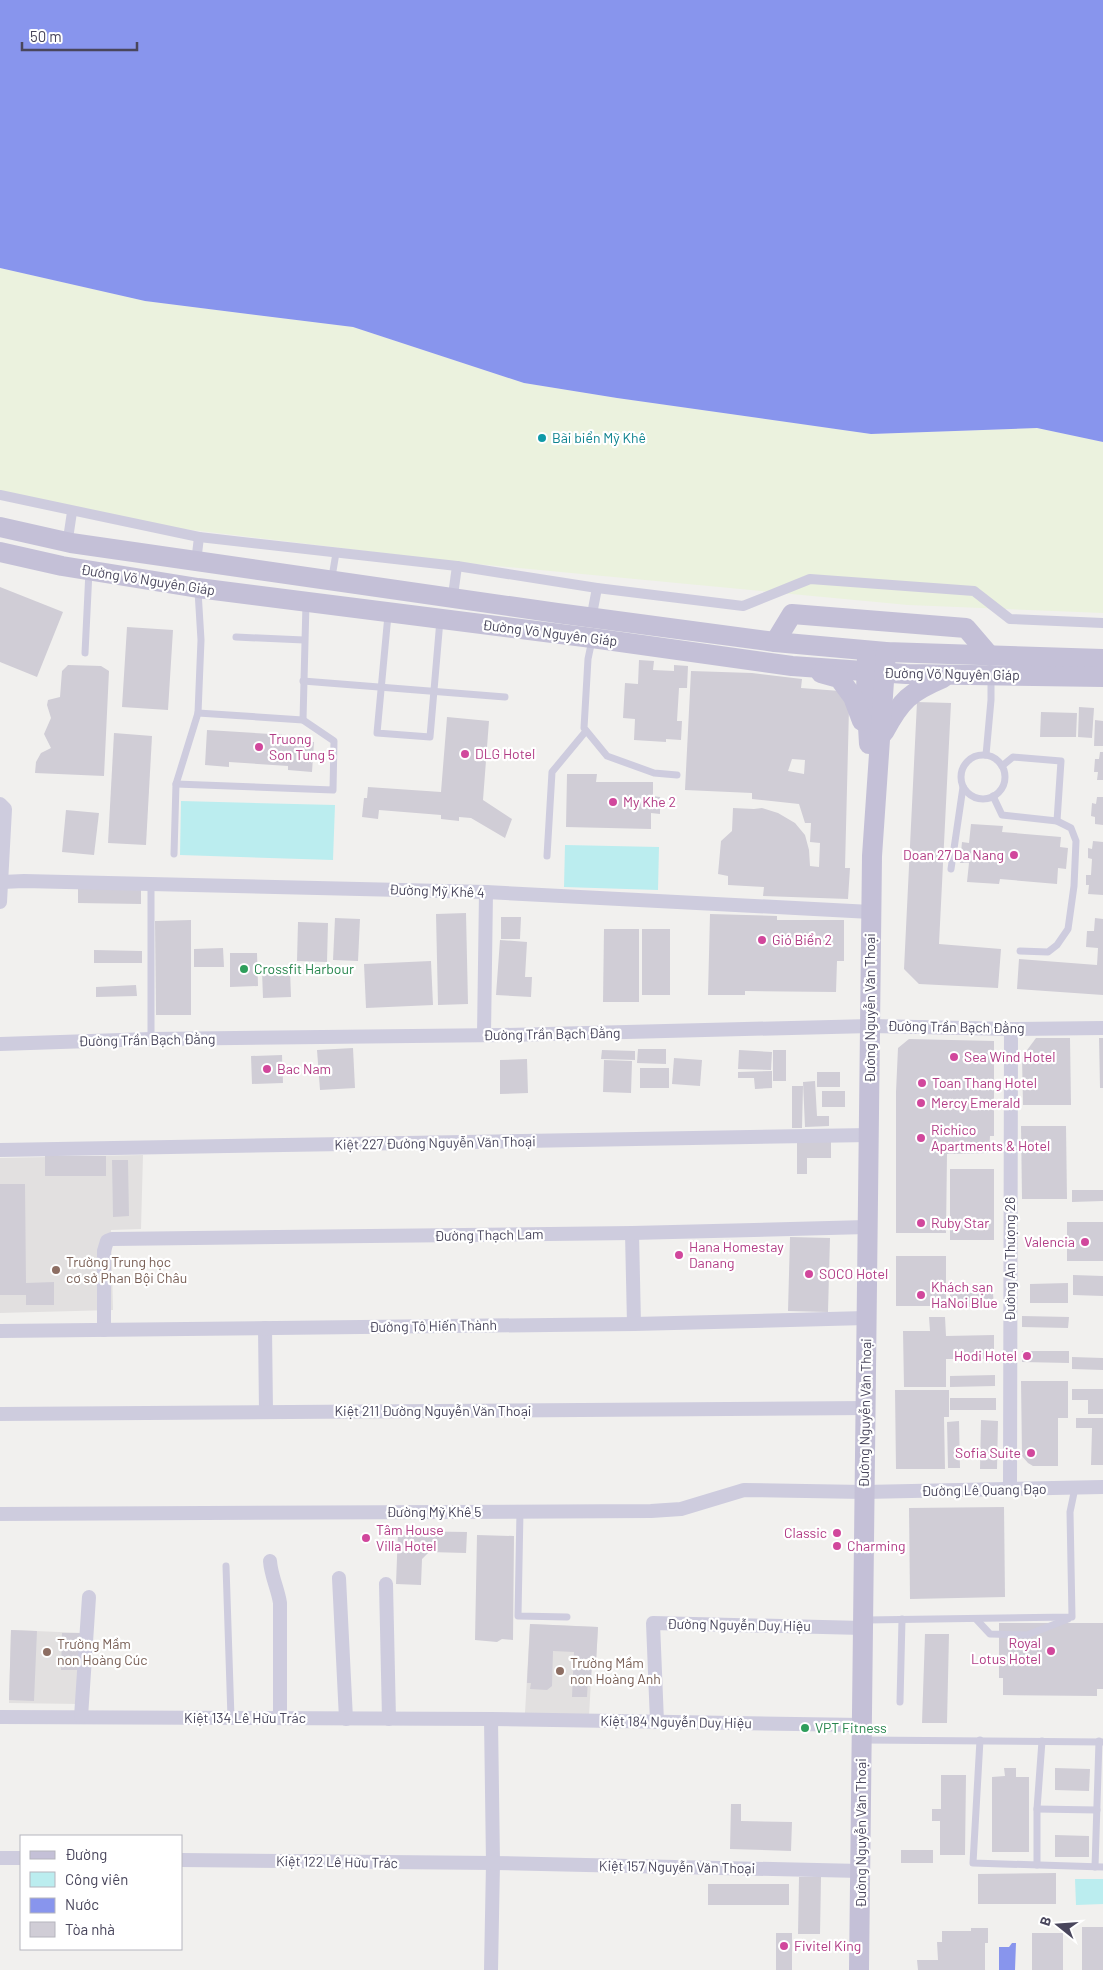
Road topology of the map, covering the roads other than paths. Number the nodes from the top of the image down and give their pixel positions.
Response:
1 (0, 495) edge
2 (72, 512) junction
3 (0, 527) edge
4 (69, 532) dead end
5 (200, 537) junction
6 (0, 552) edge
7 (336, 553) junction
8 (197, 554) dead end
9 (457, 566) junction
10 (89, 571) junction
11 (333, 571) dead end
12 (198, 588) junction
13 (454, 588) dead end
14 (597, 588) junction
15 (306, 602) junction
16 (593, 609) dead end
17 (388, 612) junction
18 (440, 618) junction
19 (1103, 623) edge
20 (236, 638) dead end
21 (592, 638) junction
22 (304, 640) junction
23 (775, 642) junction
24 (877, 651) junction
25 (84, 654) dead end
26 (1103, 659) edge
27 (792, 666) junction
28 (990, 666) junction
29 (875, 672) junction
30 (950, 675) junction
31 (1103, 677) edge
32 (303, 681) junction
33 (381, 688) junction
34 (433, 692) junction
35 (505, 697) dead end
36 (198, 713) junction
37 (303, 720) junction
38 (586, 731) junction
39 (874, 740) junction
40 (986, 755) junction
41 (1002, 766) junction
42 (677, 775) dead end
43 (176, 784) junction
44 (963, 787) junction
45 (993, 796) junction
46 (0, 804) edge
47 (1057, 821) junction
48 (174, 854) dead end
49 (547, 856) dead end
50 (951, 869) dead end
51 (2, 882) junction
52 (151, 884) junction
53 (486, 892) junction
54 (0, 902) edge
55 (871, 912) junction
56 (1020, 951) dead end
57 (871, 1026) junction
58 (1103, 1028) edge
59 (1011, 1029) junction
60 (484, 1035) junction
61 (152, 1039) junction
62 (0, 1044) edge
63 (870, 1136) junction
64 (0, 1150) edge
65 (867, 1227) junction
66 (632, 1233) junction
67 (866, 1318) junction
68 (634, 1324) junction
69 (265, 1328) junction
70 (104, 1330) junction
71 (0, 1331) edge
72 (867, 1408) junction
73 (266, 1412) junction
74 (0, 1414) edge
75 (1103, 1487) edge
76 (1075, 1488) junction
77 (1010, 1489) junction
78 (864, 1492) junction
79 (520, 1511) junction
80 (0, 1514) edge
81 (270, 1561) dead end
82 (226, 1566) dead end
83 (339, 1578) dead end
84 (386, 1584) dead end
85 (89, 1597) dead end
86 (567, 1617) dead end
87 (1072, 1617) junction
88 (902, 1619) junction
89 (976, 1619) junction
90 (863, 1624) junction
91 (900, 1702) dead end
92 (0, 1717) edge
93 (82, 1717) junction
94 (231, 1718) junction
95 (280, 1718) junction
96 (346, 1718) junction
97 (389, 1719) junction
98 (491, 1719) junction
99 (658, 1722) junction
100 (862, 1732) junction
101 (980, 1740) junction
102 (1042, 1740) junction
103 (1101, 1742) edge
104 (1037, 1809) junction
105 (1097, 1810) junction
106 (0, 1858) edge
107 (20, 1858) edge
108 (182, 1860) edge
109 (493, 1863) junction
110 (1037, 1865) junction
111 (1099, 1867) edge
112 (861, 1871) junction
113 (491, 1970) edge
114 (860, 1970) edge

1 - 2 street
2 - 4 street
2 - 5 street
3 - 23 main road, Đường Võ Nguyên Giáp
5 - 7 street
5 - 8 street
6 - 10 main road, Đường Võ Nguyên Giáp
7 - 9 street
7 - 11 lane
9 - 13 street
9 - 14 street
10 - 12 main road, Đường Võ Nguyên Giáp
10 - 25 lane
12 - 15 main road, Đường Võ Nguyên Giáp
12 - 36 lane
14 - 16 street
14 - 19 street
15 - 17 main road, Đường Võ Nguyên Giáp
15 - 22 lane
17 - 18 main road, Đường Võ Nguyên Giáp
17 - 33 lane
18 - 21 main road, Đường Võ Nguyên Giáp
18 - 34 lane
20 - 22 lane
21 - 27 main road, Đường Võ Nguyên Giáp
21 - 38 lane
22 - 32 lane
23 - 24 main road, Đường Võ Nguyên Giáp
23 - 28 main road, Đường Võ Nguyên Giáp
24 - 28 main road, Đường Võ Nguyên Giáp
24 - 29 main road, Đường Nguyễn Văn Thoại
26 - 28 main road, Đường Võ Nguyên Giáp
27 - 29 main road, Đường Võ Nguyên Giáp
27 - 39 main road
28 - 30 main road, Đường Võ Nguyên Giáp
28 - 31 main road, Đường Võ Nguyên Giáp
28 - 40 lane
29 - 30 main road, Đường Võ Nguyên Giáp
29 - 39 main road, Đường Nguyễn Văn Thoại
30 - 39 main road
32 - 33 lane
32 - 37 lane
33 - 34 lane
33 - 34 lane
34 - 35 lane
36 - 37 lane
36 - 43 lane
37 - 43 lane
38 - 42 lane
38 - 49 lane
39 - 55 main road, Đường Nguyễn Văn Thoại
40 - 41 lane
40 - 44 lane
41 - 45 lane
41 - 47 lane
43 - 48 lane
44 - 45 lane
44 - 50 lane
45 - 47 lane
46 - 51 street
47 - 56 lane
51 - 52 street, Đường Mỹ Khê 4
51 - 54 street
52 - 53 street, Đường Mỹ Khê 4
52 - 61 lane
53 - 55 street, Đường Mỹ Khê 4
53 - 60 street
55 - 57 main road, Đường Nguyễn Văn Thoại
57 - 59 street, Đường Trần Bạch Đằng
57 - 60 street, Đường Trần Bạch Đằng
57 - 63 main road, Đường Nguyễn Văn Thoại
58 - 59 street, Đường Trần Bạch Đằng
59 - 77 street, Đường An Thượng 26
60 - 61 street, Đường Trần Bạch Đằng
61 - 62 street, Đường Trần Bạch Đằng
63 - 64 street, Kiệt 227 Đường Nguyễn Văn Thoại
63 - 65 main road, Đường Nguyễn Văn Thoại
65 - 66 street, Đường Thạch Lam
65 - 67 main road, Đường Nguyễn Văn Thoại
66 - 68 street
66 - 70 street, Đường Thạch Lam
67 - 68 street, Đường Tô Hiến Thành
67 - 72 main road, Đường Nguyễn Văn Thoại
68 - 69 street, Đường Tô Hiến Thành
69 - 70 street, Đường Tô Hiến Thành
69 - 73 street
70 - 71 street, Đường Tô Hiến Thành
72 - 73 street, Kiệt 211 Đường Nguyễn Văn Thoại
72 - 78 main road, Đường Nguyễn Văn Thoại
73 - 74 street, Kiệt 211 Đường Nguyễn Văn Thoại
75 - 76 street, Đường Lê Quang Đạo
76 - 77 street, Đường Lê Quang Đạo
76 - 87 lane
77 - 78 street, Đường Lê Quang Đạo
78 - 79 street, Đường Mỹ Khê 5
78 - 90 main road, Đường Nguyễn Văn Thoại
79 - 80 street, Đường Mỹ Khê 5
79 - 86 lane
81 - 95 street
82 - 94 lane
83 - 96 street
84 - 97 street
85 - 93 street
87 - 89 lane
87 - 89 lane
88 - 89 lane
88 - 90 lane
88 - 91 lane
90 - 99 street, Đường Nguyễn Duy Hiệu
90 - 100 main road, Đường Nguyễn Văn Thoại
92 - 93 street, Kiệt 134 Lê Hữu Trác
93 - 94 street, Kiệt 134 Lê Hữu Trác
94 - 95 street, Kiệt 134 Lê Hữu Trác
95 - 96 street, Kiệt 134 Lê Hữu Trác
96 - 97 street, Kiệt 134 Lê Hữu Trác
97 - 98 street, Kiệt 134 Lê Hữu Trác
98 - 99 street, Kiệt 184 Nguyễn Duy Hiệu
98 - 109 street
99 - 100 street, Kiệt 184 Nguyễn Duy Hiệu
100 - 101 lane
100 - 112 main road, Đường Nguyễn Văn Thoại
101 - 102 lane
101 - 110 lane
102 - 103 lane
102 - 104 lane
103 - 105 lane
104 - 105 lane
104 - 110 lane
105 - 111 lane
106 - 107 street
108 - 109 street, Kiệt 122 Lê Hữu Trác
109 - 112 street, Kiệt 157 Nguyễn Văn Thoại
109 - 113 street
110 - 111 lane
112 - 114 main road, Đường Nguyễn Văn Thoại

